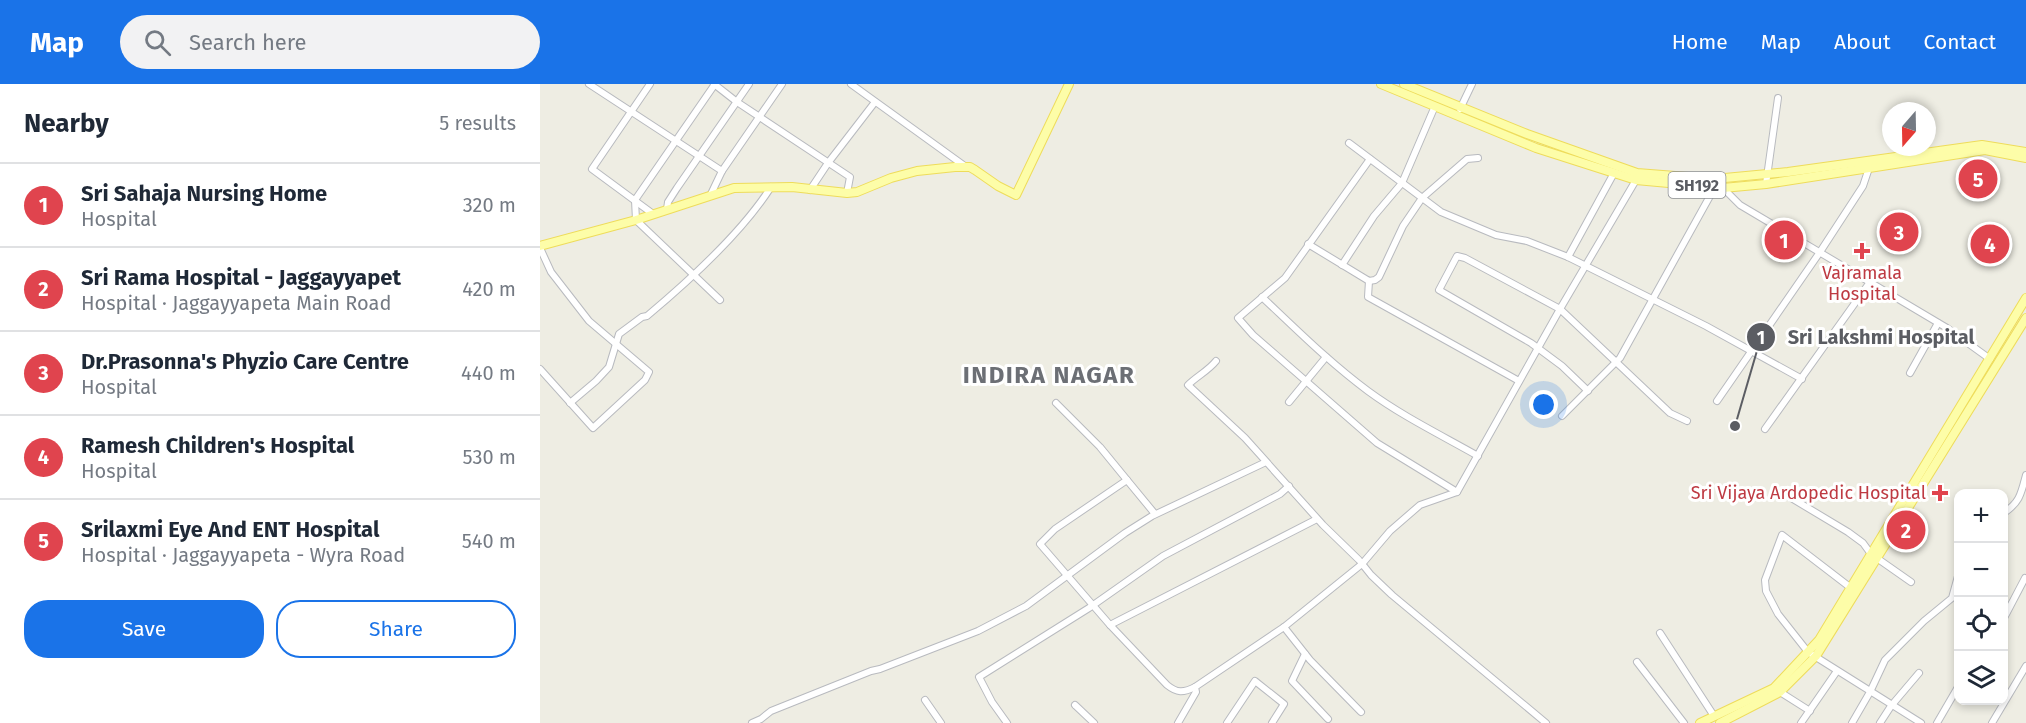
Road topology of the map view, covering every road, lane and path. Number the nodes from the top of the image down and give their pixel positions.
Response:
1 (589, 84) edge
2 (650, 84) edge
3 (715, 84) edge
4 (749, 84) edge
5 (782, 84) edge
6 (851, 84) edge
7 (1069, 84) edge
8 (1382, 84) edge
9 (1404, 84) edge
10 (1472, 84) edge
11 (1778, 98) dead end
12 (736, 102) junction
13 (875, 102) junction
14 (1435, 106) junction
15 (1461, 107) junction
16 (631, 112) junction
17 (1457, 115) junction
18 (759, 116) junction
19 (677, 142) junction
20 (1349, 143) dead end
21 (2026, 152) edge
22 (699, 156) junction
23 (1478, 158) dead end
24 (2026, 158) edge
25 (1370, 159) junction
26 (828, 163) junction
27 (966, 167) junction
28 (1869, 168) junction
29 (722, 171) junction
30 (1614, 173) junction
31 (1767, 174) junction
32 (1636, 180) junction
33 (1402, 183) junction
34 (1766, 184) junction
35 (771, 187) junction
36 (1719, 188) junction
37 (810, 190) junction
38 (711, 194) junction
39 (847, 194) junction
40 (1422, 198) junction
41 (635, 200) junction
42 (667, 209) junction
43 (653, 214) junction
44 (636, 220) junction
45 (1308, 244) junction
46 (540, 247) edge
47 (1820, 252) junction
48 (1568, 256) junction
49 (1342, 265) junction
50 (1587, 266) junction
51 (693, 275) junction
52 (1369, 281) junction
53 (1870, 282) junction
54 (1262, 297) junction
55 (2026, 298) edge
56 (1653, 299) junction
57 (720, 300) dead end
58 (1560, 309) junction
59 (2026, 318) edge
60 (1938, 323) junction
61 (617, 345) junction
62 (1538, 348) junction
63 (1752, 351) junction
64 (1326, 357) junction
65 (1990, 359) junction
66 (1216, 361) dead end
67 (1616, 362) junction
68 (540, 369) edge
69 (1910, 373) dead end
70 (1802, 379) junction
71 (1519, 381) junction
72 (1306, 383) junction
73 (1588, 391) junction
74 (1717, 400) dead end
75 (1289, 402) dead end
76 (570, 403) junction
77 (1056, 403) dead end
78 (1562, 416) dead end
79 (1687, 421) dead end
80 (1765, 429) dead end
81 (1478, 456) junction
82 (1266, 462) junction
83 (2026, 475) edge
84 (1127, 480) junction
85 (1289, 486) junction
86 (1457, 492) junction
87 (1788, 496) dead end
88 (2008, 510) edge
89 (1155, 514) junction
90 (1317, 519) junction
91 (1874, 556) junction
92 (1362, 564) junction
93 (1068, 575) junction
94 (2025, 578) edge
95 (1911, 582) dead end
96 (1851, 588) junction
97 (1954, 592) edge
98 (1094, 604) junction
99 (2008, 610) edge
100 (1110, 625) junction
101 (1284, 627) junction
102 (1660, 633) dead end
103 (1305, 654) junction
104 (1812, 654) junction
105 (1637, 662) dead end
106 (2026, 666) edge
107 (1837, 671) junction
108 (1918, 673) dead end
109 (1195, 687) junction
110 (1777, 690) junction
111 (1870, 692) junction
112 (1954, 695) edge
113 (925, 699) dead end
114 (1075, 705) dead end
115 (1891, 706) junction
116 (1810, 711) junction
117 (1361, 712) dead end
118 (1328, 719) dead end
119 (1717, 719) edge
120 (752, 723) edge
121 (941, 723) edge
122 (1007, 723) edge
123 (1094, 723) edge
124 (1178, 723) edge
125 (1227, 723) edge
126 (1272, 723) edge
127 (1546, 723) edge
128 (1684, 723) edge
129 (1700, 723) edge
130 (1801, 723) edge
131 (1852, 723) edge
132 (1881, 723) edge
133 (1921, 723) edge
134 (1937, 723) edge
135 (1992, 723) edge

1 - 16 street
2 - 16 street
3 - 12 street
3 - 19 street
4 - 12 street
5 - 18 street
6 - 13 street
7 - 27 main road
8 - 14 main road, SH192
9 - 15 main road, SH192
10 - 15 street
11 - 31 street
12 - 18 street
12 - 22 street
13 - 26 street
13 - 27 street
14 - 17 main road, SH192
14 - 33 street
15 - 17 street
15 - 31 main road, SH192
16 - 19 street
16 - 41 street
17 - 30 main road, SH192
18 - 26 street
18 - 29 street
19 - 22 street
19 - 41 street
20 - 25 street
21 - 31 main road, SH192
22 - 29 street
22 - 42 street
23 - 40 street
24 - 28 main road, SH192
25 - 33 street
25 - 45 street
26 - 37 street
26 - 39 street
27 - 39 main road
28 - 34 main road, SH192
28 - 47 street
29 - 38 street
30 - 32 main road, SH192
30 - 48 street
31 - 34 street
32 - 36 main road, SH192
32 - 50 street
33 - 40 street
33 - 49 street
34 - 36 main road, SH192
35 - 37 main road
35 - 38 main road
35 - 51 street
36 - 47 street
36 - 56 street
37 - 39 main road
38 - 42 main road
40 - 48 street
40 - 52 street
41 - 43 street
41 - 44 street
42 - 43 main road
43 - 44 main road
44 - 46 main road
44 - 51 street
45 - 49 street
45 - 54 street
46 - 61 street
47 - 53 street
47 - 63 street
48 - 50 street
49 - 52 street
50 - 56 street
50 - 58 street
51 - 57 street
51 - 61 street
52 - 71 street
53 - 60 street
53 - 70 street
54 - 64 street
54 - 72 street
55 - 65 main road
56 - 63 street
56 - 67 street
58 - 62 street
58 - 62 street
58 - 67 street
59 - 91 main road
60 - 65 street
60 - 69 street
61 - 76 street
61 - 76 street
62 - 71 street
62 - 73 street
63 - 70 street
63 - 74 street
64 - 72 street
64 - 81 street
65 - 91 main road
66 - 82 street
67 - 73 street
67 - 79 street
68 - 76 street
70 - 80 street
71 - 81 street
72 - 75 street
72 - 86 street
73 - 78 street
77 - 84 street
81 - 86 street
82 - 85 street
82 - 89 street
83 - 88 street
84 - 89 street
84 - 93 street
85 - 90 street
85 - 98 street
86 - 92 street
87 - 91 street
89 - 93 street
90 - 92 street
90 - 100 street
91 - 95 street
91 - 96 main road
91 - 104 main road
92 - 101 street
92 - 127 street
93 - 98 street
93 - 120 street
94 - 99 street
96 - 104 main road
96 - 104 street
97 - 111 street
98 - 100 street
98 - 122 street
100 - 109 street
101 - 103 street
101 - 109 street
102 - 119 street
103 - 117 street
103 - 118 street
104 - 107 street
104 - 110 main road
105 - 128 street
106 - 135 street
107 - 111 street
107 - 116 street
108 - 115 street
109 - 124 street
110 - 116 street
110 - 119 main road
111 - 115 street
111 - 131 street
112 - 134 street
113 - 121 street
114 - 123 street
115 - 132 street
115 - 133 street
116 - 130 street
119 - 129 main road
125 - 126 street

